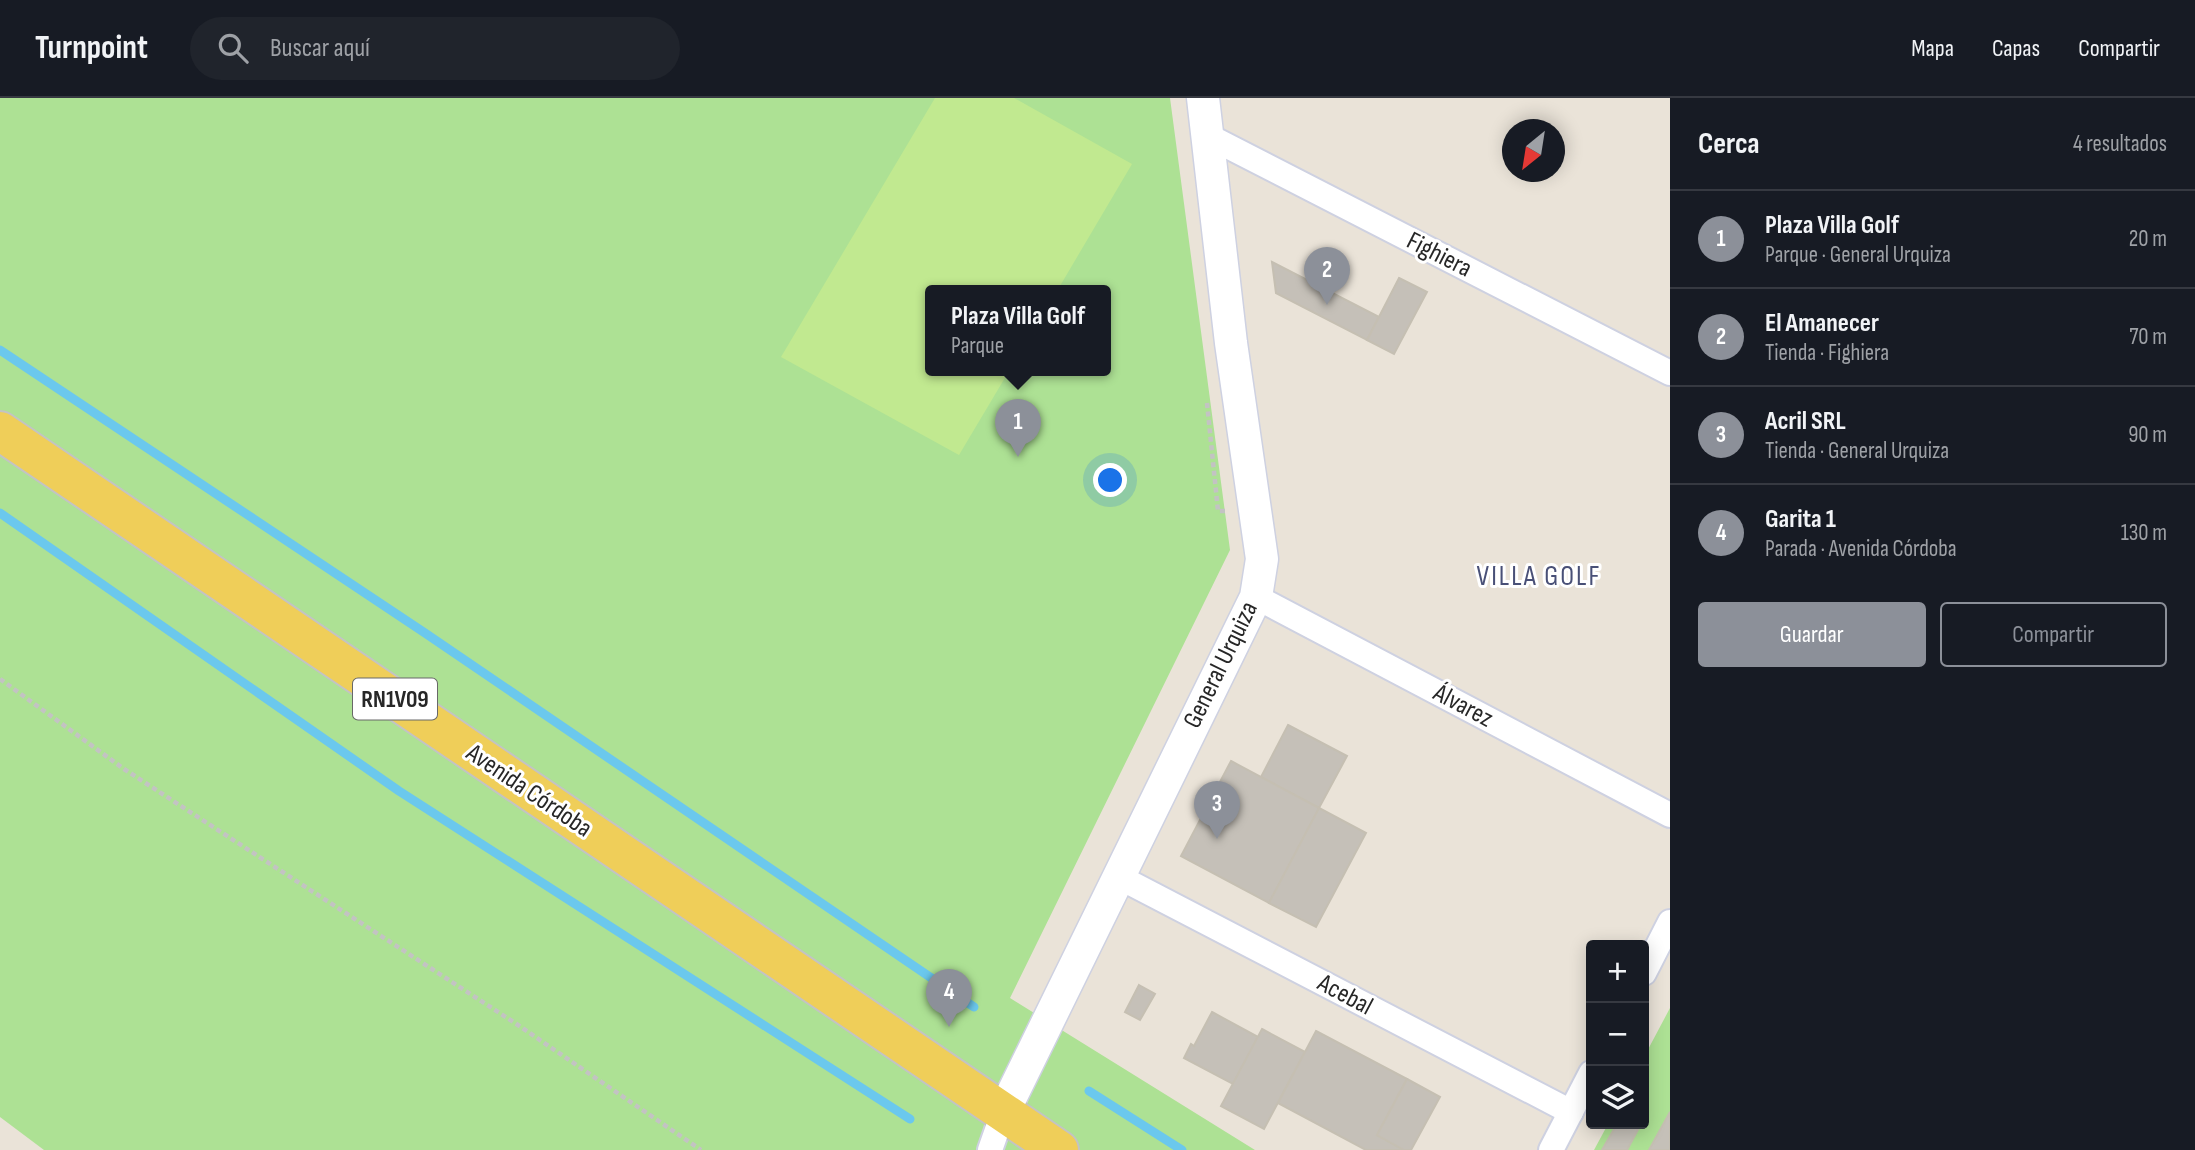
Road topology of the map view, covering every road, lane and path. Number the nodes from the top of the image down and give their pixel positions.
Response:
1 (1203, 98) edge
2 (1208, 136) junction
3 (1670, 373) edge
4 (0, 430) edge
5 (1256, 597) junction
6 (0, 679) edge
7 (1670, 815) edge
8 (1119, 877) junction
9 (1670, 922) edge
10 (1649, 963) edge
11 (1586, 1083) edge
12 (1571, 1112) junction
13 (1003, 1113) junction
14 (701, 1150) edge
15 (990, 1150) edge
16 (1059, 1150) edge
17 (1551, 1150) edge

1 - 2 street, General Urquiza
2 - 3 street, Fighiera
2 - 5 street, General Urquiza
4 - 13 main road, Avenida Córdoba / RN1V09
5 - 7 street, Álvarez
5 - 8 street, General Urquiza
6 - 14 path
8 - 12 street, Acebal
8 - 13 street, General Urquiza
9 - 10 street
11 - 12 street
12 - 17 street
13 - 15 street, General Urquiza
13 - 16 main road, Avenida Córdoba / RN1V09

